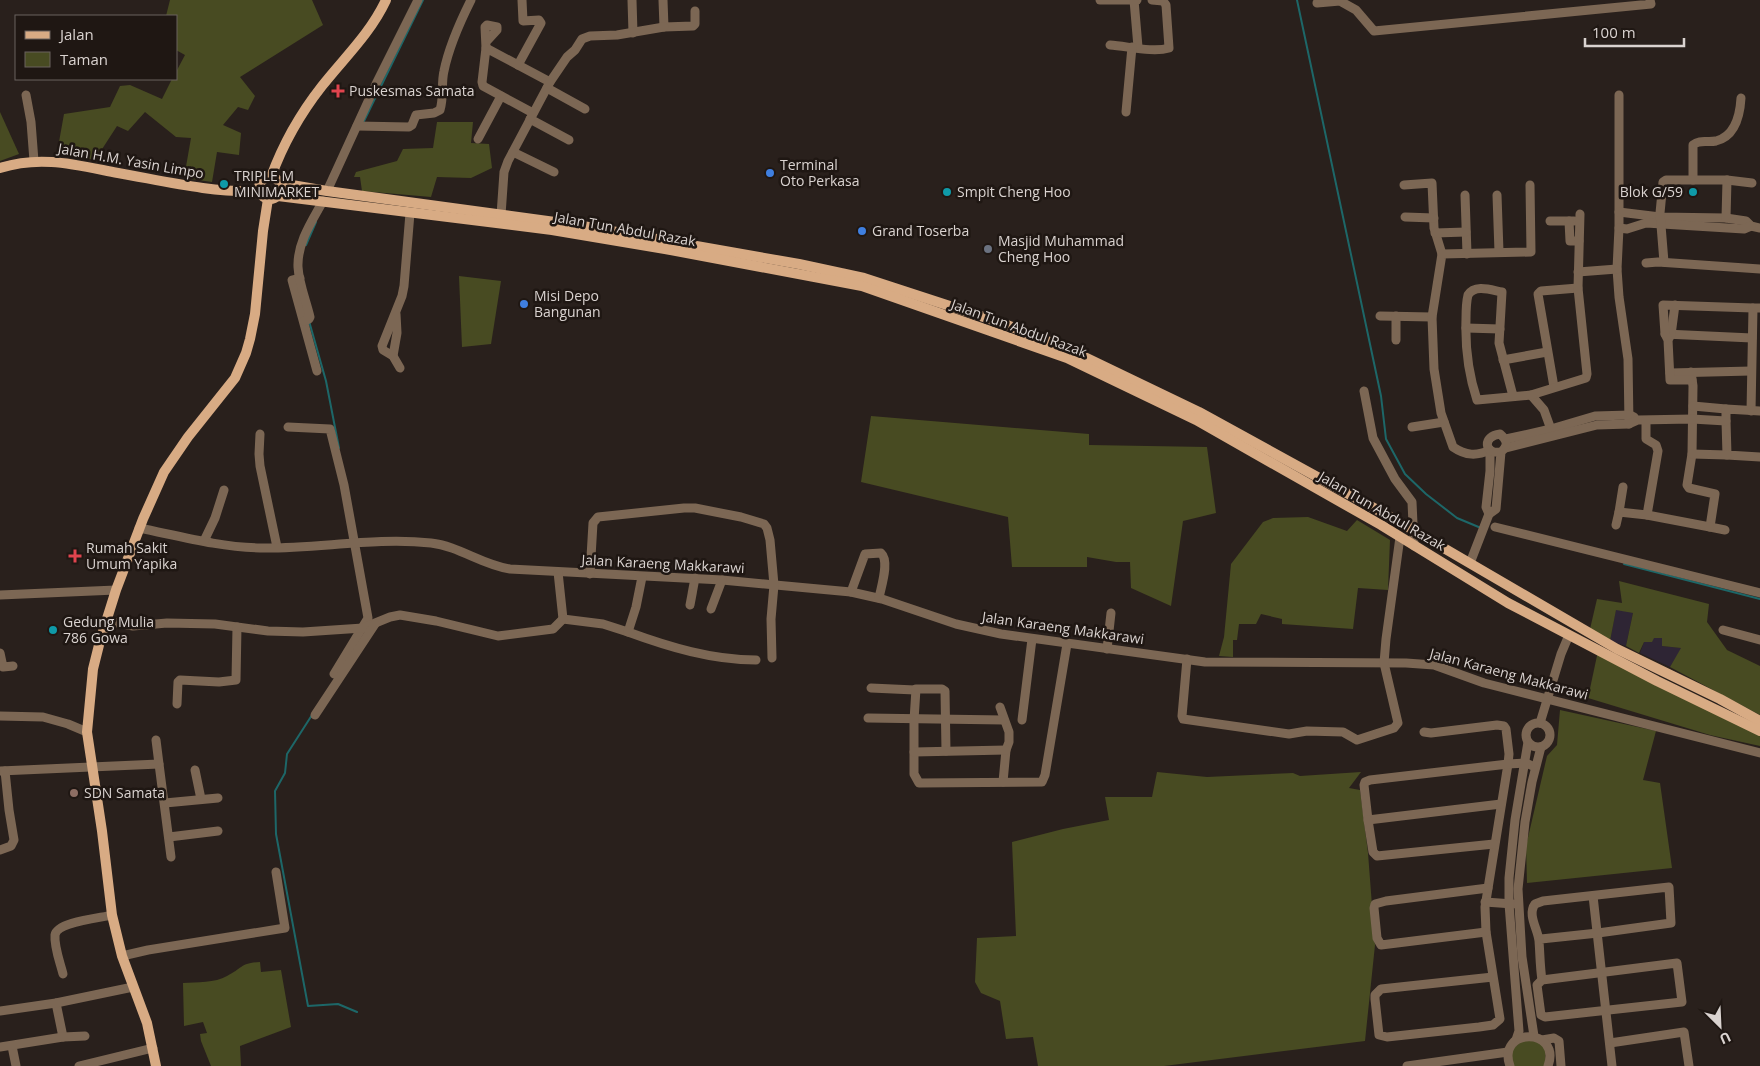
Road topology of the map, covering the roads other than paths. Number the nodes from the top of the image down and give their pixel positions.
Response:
1 (386, 0) edge
2 (418, 0) edge
3 (471, 0) edge
4 (522, 0) edge
5 (632, 0) edge
6 (662, 0) edge
7 (1100, 0) edge
8 (1135, 0) edge
9 (1152, 0) edge
10 (1650, 0) edge
11 (1317, 3) dead end
12 (695, 11) dead end
13 (523, 21) junction
14 (664, 28) junction
15 (633, 33) junction
16 (534, 34) junction
17 (1110, 45) dead end
18 (1135, 47) junction
19 (518, 65) junction
20 (548, 85) junction
21 (26, 95) dead end
22 (1620, 95) dead end
23 (501, 96) junction
24 (1741, 98) dead end
25 (585, 109) dead end
26 (1126, 112) dead end
27 (532, 116) junction
28 (357, 126) junction
29 (478, 139) dead end
30 (569, 140) dead end
31 (513, 152) junction
32 (34, 161) junction
33 (0, 168) edge
34 (554, 172) dead end
35 (275, 180) junction
36 (1693, 180) junction
37 (1727, 180) junction
38 (1752, 183) dead end
39 (1530, 185) dead end
40 (1404, 186) dead end
41 (259, 192) junction
42 (1465, 195) dead end
43 (1497, 195) dead end
44 (325, 196) junction
45 (273, 198) junction
46 (416, 210) junction
47 (1619, 212) junction
48 (501, 215) junction
49 (1405, 217) dead end
50 (1434, 218) junction
51 (1726, 218) junction
52 (1660, 220) junction
53 (1550, 221) dead end
54 (1569, 221) junction
55 (1756, 226) edge
56 (1619, 228) junction
57 (587, 231) junction
58 (1466, 232) junction
59 (1435, 233) junction
60 (1579, 241) junction
61 (1499, 252) junction
62 (1442, 254) junction
63 (1467, 254) junction
64 (1664, 262) junction
65 (1646, 263) dead end
66 (1617, 269) junction
67 (1760, 269) edge
68 (1578, 272) junction
69 (1578, 288) junction
70 (1756, 308) edge
71 (396, 311) junction
72 (1380, 316) dead end
73 (1396, 316) junction
74 (1432, 317) junction
75 (1466, 328) junction
76 (1500, 329) junction
77 (1668, 336) junction
78 (1752, 338) junction
79 (1396, 340) dead end
80 (1547, 352) junction
81 (1069, 354) junction
82 (393, 356) junction
83 (1503, 360) junction
84 (400, 368) dead end
85 (317, 371) dead end
86 (1751, 371) junction
87 (1692, 376) junction
88 (1551, 388) junction
89 (1364, 391) dead end
90 (1531, 395) junction
91 (1513, 396) junction
92 (1693, 406) junction
93 (1726, 409) junction
94 (1544, 410) junction
95 (1755, 411) edge
96 (1692, 419) junction
97 (1636, 420) junction
98 (1726, 421) junction
99 (1444, 422) junction
100 (288, 427) dead end
101 (1412, 427) dead end
102 (1552, 432) junction
103 (260, 434) dead end
104 (1504, 446) junction
105 (1490, 450) junction
106 (1692, 454) junction
107 (1727, 455) junction
108 (1760, 457) edge
109 (1495, 471) junction
110 (1623, 487) dead end
111 (224, 490) dead end
112 (1619, 512) junction
113 (1647, 515) junction
114 (1616, 525) dead end
115 (1495, 527) dead end
116 (1710, 527) junction
117 (140, 528) junction
118 (1725, 530) dead end
119 (1414, 532) junction
120 (1400, 537) junction
121 (204, 541) junction
122 (357, 543) junction
123 (1414, 546) junction
124 (277, 547) junction
125 (1470, 563) junction
126 (558, 572) junction
127 (590, 574) junction
128 (642, 577) junction
129 (695, 578) junction
130 (722, 580) junction
131 (774, 585) junction
132 (116, 590) junction
133 (851, 592) junction
134 (1760, 593) edge
135 (0, 595) edge
136 (879, 598) junction
137 (690, 605) dead end
138 (711, 609) dead end
139 (1111, 613) dead end
140 (564, 619) junction
141 (107, 621) junction
142 (237, 626) junction
143 (369, 626) junction
144 (1723, 630) dead end
145 (628, 632) junction
146 (1569, 635) junction
147 (1032, 639) junction
148 (1760, 640) edge
149 (1067, 644) junction
150 (1107, 649) junction
151 (0, 653) edge
152 (772, 658) dead end
153 (1187, 659) junction
154 (756, 660) dead end
155 (1384, 663) junction
156 (14, 666) dead end
157 (334, 674) dead end
158 (871, 688) dead end
159 (915, 690) junction
160 (1548, 699) junction
161 (178, 704) dead end
162 (1000, 707) dead end
163 (315, 715) dead end
164 (0, 716) edge
165 (868, 718) dead end
166 (914, 720) junction
167 (945, 720) junction
168 (1004, 720) junction
169 (1022, 720) dead end
170 (1760, 721) edge
171 (1540, 723) junction
172 (1760, 731) edge
173 (87, 732) junction
174 (1424, 732) dead end
175 (156, 740) dead end
176 (1528, 742) junction
177 (1541, 746) junction
178 (1006, 750) junction
179 (946, 751) junction
180 (914, 752) junction
181 (1760, 753) edge
182 (1526, 763) junction
183 (160, 764) junction
184 (1508, 764) junction
185 (1535, 767) junction
186 (92, 768) junction
187 (195, 770) dead end
188 (3, 771) edge
189 (1004, 782) junction
190 (218, 798) dead end
191 (201, 799) junction
192 (165, 802) junction
193 (1501, 804) junction
194 (1368, 820) junction
195 (218, 831) dead end
196 (169, 836) junction
197 (1494, 844) junction
198 (0, 850) edge
199 (171, 857) dead end
200 (276, 872) dead end
201 (1488, 888) junction
202 (1593, 896) junction
203 (1485, 902) junction
204 (1508, 904) junction
205 (1518, 904) junction
206 (112, 915) junction
207 (1486, 932) junction
208 (1598, 933) junction
209 (1539, 941) junction
210 (122, 956) junction
211 (1539, 956) junction
212 (1522, 957) junction
213 (1540, 968) junction
214 (1524, 970) junction
215 (1602, 973) junction
216 (63, 974) dead end
217 (1493, 977) junction
218 (1542, 980) junction
219 (133, 987) junction
220 (56, 1003) junction
221 (0, 1010) edge
222 (1606, 1010) junction
223 (64, 1036) junction
224 (85, 1036) dead end
225 (1538, 1038) junction
226 (1516, 1040) junction
227 (1610, 1043) junction
228 (12, 1046) junction
229 (0, 1047) edge
230 (153, 1048) junction
231 (1508, 1052) junction
232 (16, 1066) edge
233 (79, 1066) edge
234 (156, 1066) edge
235 (1407, 1066) edge
236 (1510, 1066) edge
237 (1548, 1066) edge
238 (1561, 1066) edge
239 (1612, 1066) edge
240 (1689, 1066) edge

1 - 35 main road
2 - 28 street
3 - 28 street
4 - 13 street
5 - 15 street
6 - 14 street
7 - 8 street
8 - 18 street
9 - 18 street
10 - 11 street
12 - 14 street
13 - 16 street
13 - 16 street
14 - 15 street
15 - 20 street
16 - 19 street
17 - 18 street
18 - 26 street
19 - 20 street
19 - 23 street
20 - 25 street
20 - 27 street
21 - 32 street
22 - 47 street
23 - 27 street
23 - 29 street
24 - 36 street
27 - 30 street
27 - 31 street
28 - 44 street
31 - 34 street
31 - 48 street
32 - 33 main road, Jalan H.M. Yasin Limpo
32 - 41 main road, Jalan H.M. Yasin Limpo
35 - 41 main road
35 - 44 main road, Jalan Tun Abdul Razak
35 - 45 main road
36 - 37 street
36 - 52 street
37 - 38 street
37 - 51 street
39 - 61 street
40 - 50 street
41 - 45 main road
42 - 58 street
43 - 61 street
44 - 45 main road, Jalan Tun Abdul Razak
44 - 46 main road, Jalan Tun Abdul Razak
44 - 85 street
45 - 117 main road
46 - 48 main road, Jalan Tun Abdul Razak
46 - 57 main road, Jalan Tun Abdul Razak
46 - 71 street
47 - 52 street
47 - 56 street
48 - 57 main road, Jalan Tun Abdul Razak
49 - 50 street
50 - 59 street
51 - 52 street
51 - 55 street
52 - 55 street
52 - 56 street
52 - 64 street
53 - 54 street
54 - 60 street
54 - 60 street
56 - 66 street
57 - 81 main road, Jalan Tun Abdul Razak
58 - 59 street
58 - 63 street
59 - 62 street
60 - 68 street
61 - 63 street
62 - 63 street
62 - 74 street
64 - 65 street
64 - 67 street
66 - 68 street
66 - 97 street
68 - 69 street
69 - 80 street
69 - 88 street
70 - 77 street
70 - 78 street
71 - 82 street
71 - 82 street
72 - 73 street
73 - 74 street
73 - 79 street
74 - 99 street
75 - 76 street
75 - 76 street
75 - 91 street
76 - 83 street
77 - 78 street
77 - 87 street
78 - 86 street
80 - 83 street
80 - 88 street
81 - 119 main road, Jalan Tun Abdul Razak
81 - 120 main road, Jalan Tun Abdul Razak
82 - 84 street
83 - 91 street
86 - 87 street
86 - 95 street
87 - 92 street
88 - 90 street
88 - 94 street
89 - 119 street
90 - 91 street
90 - 94 street
92 - 93 street
92 - 96 street
93 - 95 street
93 - 98 street
94 - 102 street
96 - 97 street
96 - 98 street
96 - 106 street
97 - 102 street
97 - 113 street
98 - 107 street
99 - 101 street
99 - 105 street
100 - 122 street
102 - 104 street
103 - 124 street
104 - 105 street
104 - 105 street
104 - 109 street
105 - 109 street
106 - 107 street
106 - 116 street
107 - 108 street
109 - 125 street
110 - 112 street
111 - 121 street
112 - 113 street
112 - 114 street
113 - 116 street
115 - 134 street
116 - 118 street
117 - 121 street, Jalan Karaeng Makkarawi
117 - 132 main road
119 - 123 street
119 - 125 main road, Jalan Tun Abdul Razak
120 - 123 main road, Jalan Tun Abdul Razak
120 - 155 street
121 - 124 street, Jalan Karaeng Makkarawi
122 - 124 street, Jalan Karaeng Makkarawi
122 - 126 street, Jalan Karaeng Makkarawi
122 - 143 street
123 - 146 main road, Jalan Tun Abdul Razak
125 - 170 main road, Jalan Tun Abdul Razak
126 - 127 street, Jalan Karaeng Makkarawi
126 - 140 street
127 - 128 street, Jalan Karaeng Makkarawi
127 - 131 street
128 - 129 street, Jalan Karaeng Makkarawi
128 - 145 street
129 - 130 street, Jalan Karaeng Makkarawi
129 - 137 street
130 - 131 street, Jalan Karaeng Makkarawi
130 - 138 street
131 - 133 street, Jalan Karaeng Makkarawi
131 - 152 street
132 - 135 street
132 - 141 main road
133 - 136 street, Jalan Karaeng Makkarawi
133 - 136 street
136 - 147 street, Jalan Karaeng Makkarawi
139 - 150 street
140 - 143 street
140 - 145 street
141 - 142 street
141 - 173 main road
142 - 143 street
142 - 161 street
143 - 157 street
143 - 163 street
144 - 148 street
145 - 154 street
146 - 160 street
146 - 172 main road, Jalan Tun Abdul Razak
147 - 149 street, Jalan Karaeng Makkarawi
147 - 169 street
149 - 150 street, Jalan Karaeng Makkarawi
149 - 189 street
150 - 153 street, Jalan Karaeng Makkarawi
151 - 156 street
153 - 155 street, Jalan Karaeng Makkarawi
153 - 155 street
155 - 160 street, Jalan Karaeng Makkarawi
158 - 159 street
159 - 166 street
159 - 167 street
160 - 171 street
160 - 181 street, Jalan Karaeng Makkarawi
162 - 168 street
164 - 173 street
165 - 166 street
166 - 167 street
166 - 180 street
167 - 168 street
167 - 179 street
168 - 178 street
171 - 176 street
171 - 177 street
173 - 186 main road
174 - 184 street
175 - 183 street
176 - 177 street
176 - 182 street
177 - 185 street
178 - 179 street
178 - 189 street
179 - 180 street
180 - 189 street
182 - 184 street
182 - 185 street
182 - 204 street
183 - 186 street
183 - 192 street
184 - 193 street
184 - 194 street
185 - 205 street
186 - 188 street
186 - 206 main road
187 - 191 street
188 - 198 street
190 - 191 street
191 - 192 street
192 - 196 street
193 - 194 street
193 - 197 street
194 - 197 street
195 - 196 street
196 - 199 street
197 - 201 street
200 - 210 street
201 - 203 street
201 - 207 street
202 - 208 street
202 - 208 street
202 - 209 street
203 - 204 street
203 - 207 street
204 - 205 street
204 - 226 street
205 - 212 street
206 - 210 main road
206 - 216 street
207 - 217 street
208 - 209 street
208 - 215 street
209 - 211 street
210 - 219 main road
211 - 212 street
211 - 213 street
212 - 214 street
213 - 214 street
213 - 218 street
214 - 225 street
215 - 218 street
215 - 222 street
215 - 222 street
217 - 217 street
218 - 222 street
219 - 220 street
219 - 230 main road
220 - 221 street
220 - 223 street
222 - 227 street
223 - 224 street
223 - 228 street
225 - 226 street
225 - 237 street
225 - 238 street
226 - 231 street
227 - 239 street
227 - 240 street
228 - 229 street
228 - 232 street
230 - 233 street
230 - 234 main road
231 - 235 street
231 - 236 street

